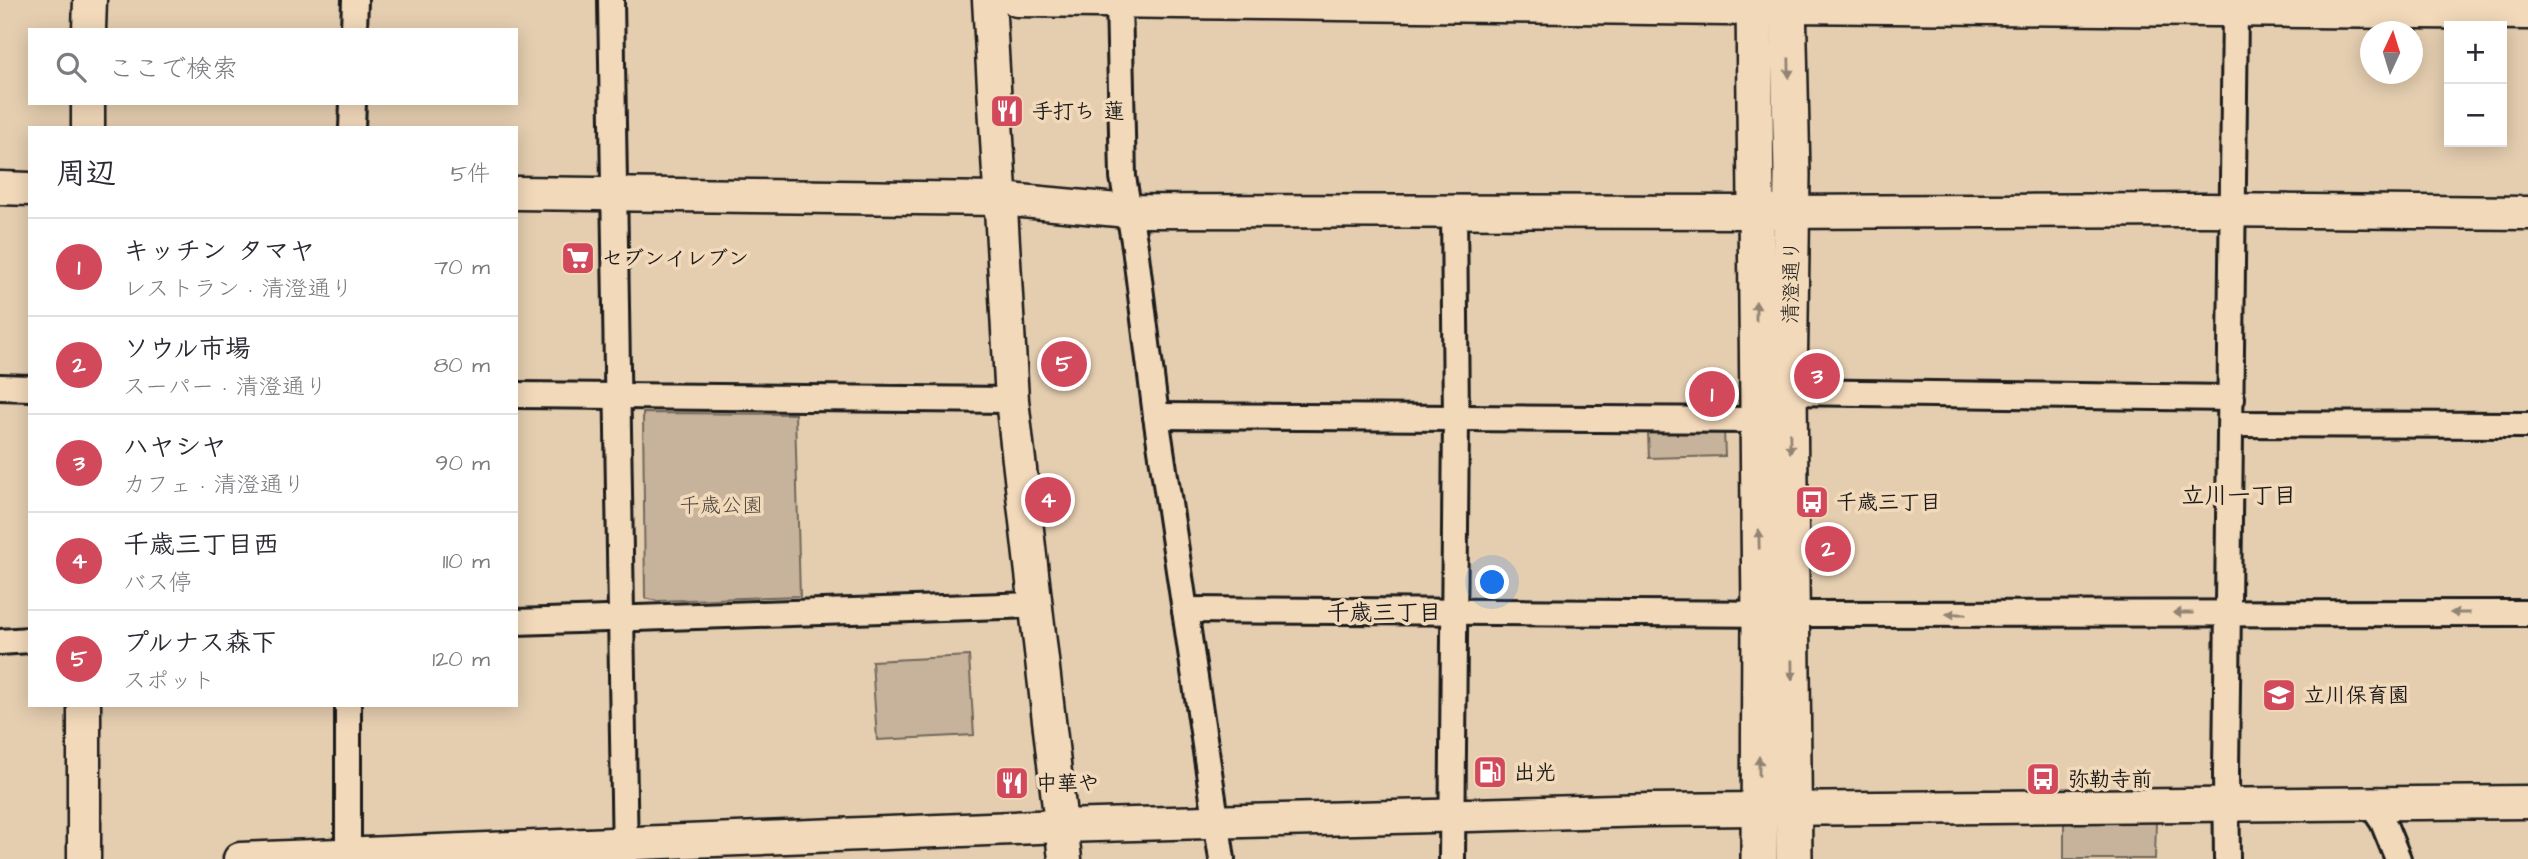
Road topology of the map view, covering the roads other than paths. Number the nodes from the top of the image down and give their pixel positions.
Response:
1 (90, 0) edge
2 (355, 0) edge
3 (611, 0) edge
4 (989, 0) edge
5 (1017, 0) edge
6 (1119, 1) edge
7 (1771, 3) edge
8 (2235, 11) junction
9 (2528, 13) edge
10 (89, 28) edge
11 (354, 28) edge
12 (88, 105) edge
13 (353, 105) edge
14 (88, 126) edge
15 (352, 126) edge
16 (0, 188) edge
17 (28, 189) edge
18 (518, 194) edge
19 (613, 194) junction
20 (1000, 199) junction
21 (1128, 211) junction
22 (1454, 211) junction
23 (2232, 211) junction
24 (1755, 212) junction
25 (1792, 212) junction
26 (2528, 213) edge
27 (0, 387) edge
28 (28, 387) edge
29 (1789, 392) junction
30 (518, 395) edge
31 (617, 397) junction
32 (2232, 398) junction
33 (1012, 400) junction
34 (1156, 416) junction
35 (1456, 418) junction
36 (1757, 420) junction
37 (2231, 424) junction
38 (2528, 425) edge
39 (1035, 605) junction
40 (1185, 610) junction
41 (1454, 612) junction
42 (2528, 612) edge
43 (2228, 613) junction
44 (1776, 614) junction
45 (621, 618) junction
46 (518, 622) edge
47 (28, 640) edge
48 (0, 642) edge
49 (84, 707) edge
50 (348, 707) edge
51 (2528, 802) edge
52 (2370, 803) junction
53 (2228, 804) junction
54 (1758, 808) junction
55 (1794, 808) junction
56 (1452, 816) junction
57 (1218, 822) junction
58 (1061, 826) junction
59 (625, 852) edge
60 (348, 855) junction
61 (84, 859) edge
62 (240, 859) edge
63 (1065, 859) edge
64 (1223, 859) edge
65 (1452, 859) edge
66 (1759, 859) edge
67 (1794, 859) edge
68 (2227, 859) edge
69 (2398, 859) edge

1 - 10 street
2 - 11 street
3 - 19 street
4 - 20 street
5 - 6 street
6 - 7 street
6 - 21 street
7 - 8 street
7 - 24 main road, 清澄通り
7 -> 25 main road, 清澄通り
8 - 9 street
8 - 23 street
12 - 14 street
13 - 15 street
16 - 17 street
18 - 19 street
19 - 20 street
19 - 31 street
20 - 21 street
20 - 33 street
21 - 22 street
21 - 34 street
22 - 24 street
22 - 35 street
23 - 25 street
23 - 26 street
23 - 32 street
24 - 25 street
36 -> 24 main road, 清澄通り
25 - 29 main road, 清澄通り
27 - 28 street
29 - 32 street
29 -> 44 main road, 清澄通り
30 - 31 street
31 - 33 street
31 - 45 street
32 - 37 street
33 - 39 street
34 - 35 street
34 - 40 street
35 - 36 street
35 - 41 street
44 -> 36 main road, 清澄通り
37 - 38 street
37 - 43 street
39 - 45 street
39 - 58 street
40 - 41 street
40 - 57 street
41 - 44 street
41 - 56 street
42 -> 43 street
43 -> 44 street
43 - 53 street
54 -> 44 main road, 清澄通り
44 -> 55 main road, 清澄通り
45 - 46 street
45 - 59 street
47 - 48 street
49 - 61 street
50 - 60 street
51 - 52 street
52 - 53 street
52 - 69 street
53 - 55 street
53 - 68 street
54 - 55 street
54 - 56 street
54 - 66 main road, 清澄通り
55 - 67 main road, 清澄通り
56 - 57 street
56 - 65 street
57 - 58 street
57 - 64 street
58 - 59 street
58 - 63 street
59 - 60 street
60 - 62 street

